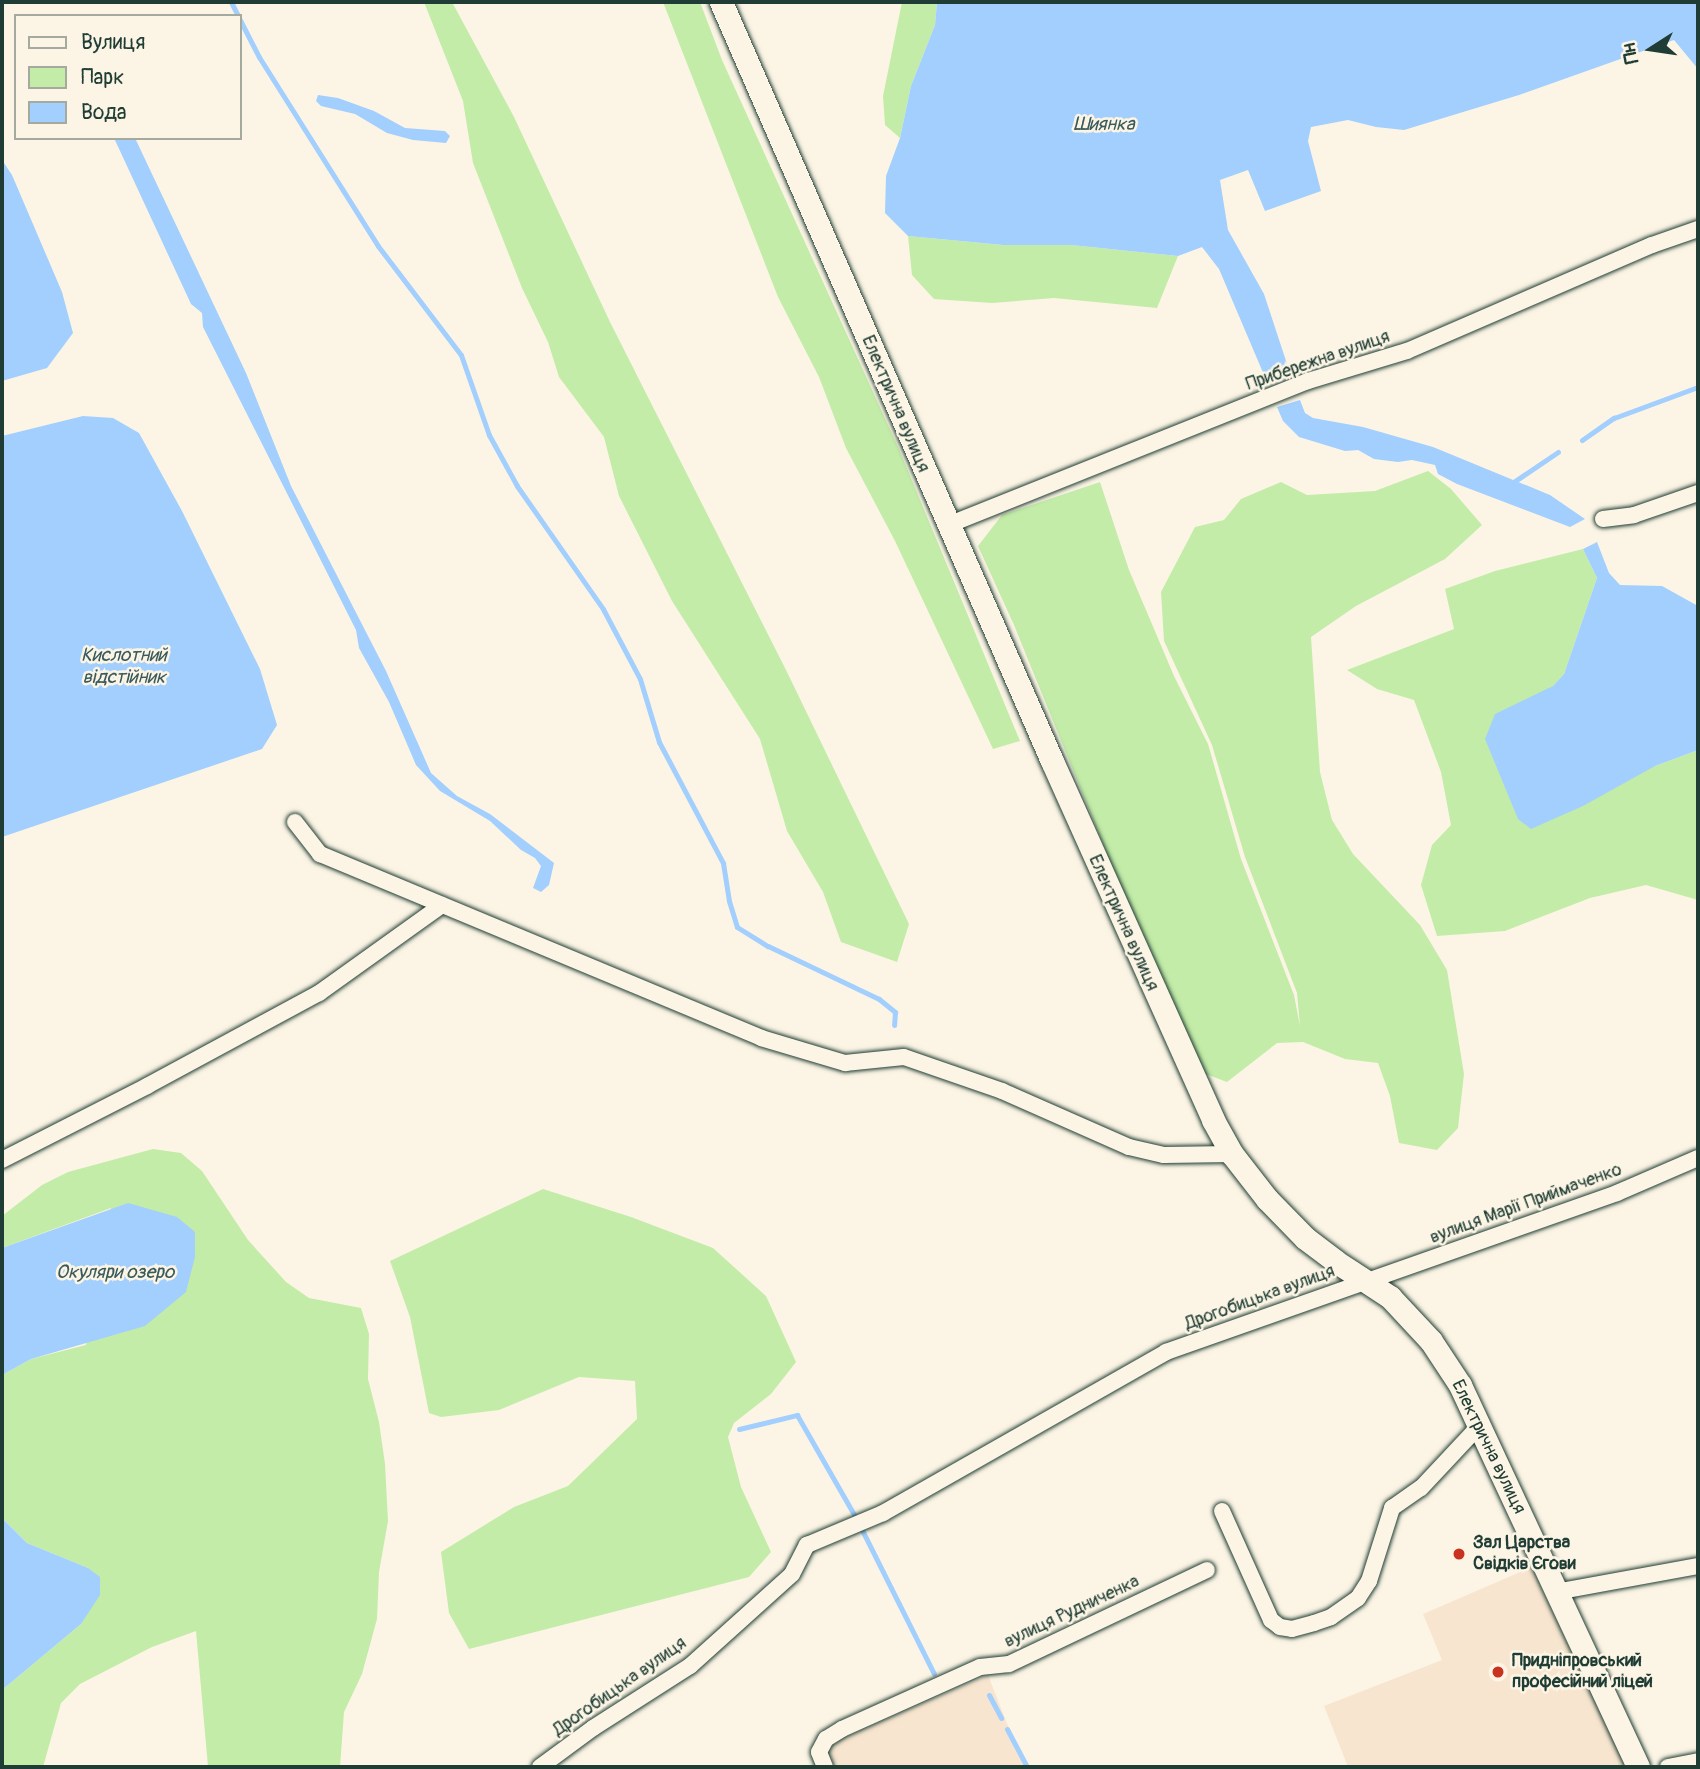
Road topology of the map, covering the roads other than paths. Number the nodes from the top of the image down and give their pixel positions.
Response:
1 (721, 2) edge
2 (1698, 229) edge
3 (1698, 493) edge
4 (1604, 519) dead end
5 (948, 524) junction
6 (295, 822) dead end
7 (442, 905) junction
8 (1232, 1154) junction
9 (1698, 1158) edge
10 (2, 1160) edge
11 (1366, 1281) junction
12 (1479, 1426) junction
13 (1222, 1511) dead end
14 (1698, 1566) edge
15 (1207, 1570) dead end
16 (1556, 1592) junction
17 (1698, 1761) edge
18 (540, 1767) edge
19 (825, 1767) edge
20 (1638, 1767) edge
21 (1668, 1767) edge

1 - 5 street, Електрична вулиця
2 - 5 street, Прибережна вулиця
3 - 4 street
5 - 8 street, Електрична вулиця
6 - 7 street
7 - 8 street
7 - 10 street
8 - 11 street, Електрична вулиця
9 - 11 street, вулиця Марії Приймаченко
11 - 12 street, Електрична вулиця
11 - 18 street, Дрогобицька вулиця
12 - 13 street
12 - 16 street, Електрична вулиця
14 - 16 street
15 - 19 street, вулиця Рудниченка
16 - 20 street, Електрична вулиця
17 - 21 street

